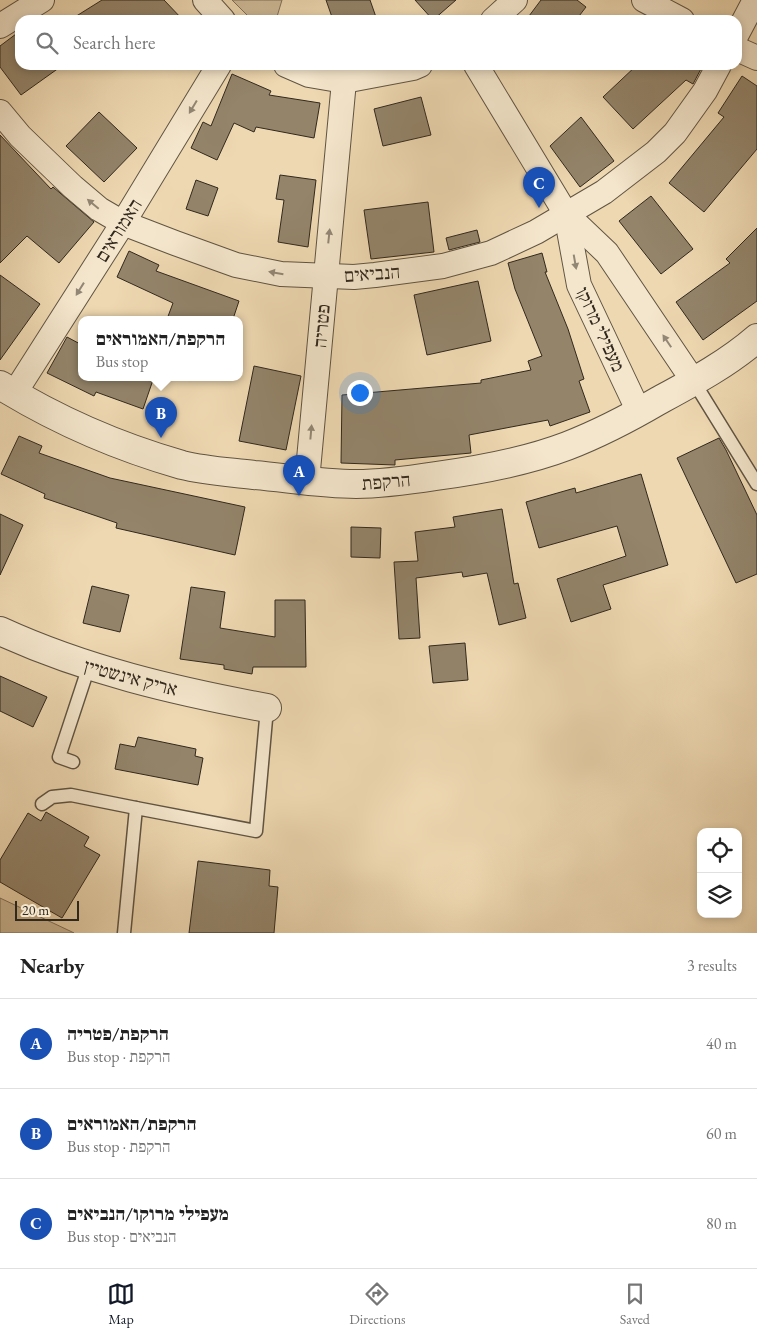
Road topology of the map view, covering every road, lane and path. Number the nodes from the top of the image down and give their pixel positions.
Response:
1 (42, 0) edge
2 (206, 0) edge
3 (515, 0) edge
4 (644, 0) edge
5 (755, 0) edge
6 (18, 15) edge
7 (219, 15) edge
8 (498, 15) edge
9 (672, 15) edge
10 (15, 17) edge
11 (742, 25) edge
12 (0, 26) edge
13 (742, 50) edge
14 (757, 58) edge
15 (216, 70) edge
16 (298, 70) edge
17 (403, 70) edge
18 (479, 70) edge
19 (717, 70) edge
20 (344, 81) junction
21 (0, 112) edge
22 (566, 214) junction
23 (123, 223) junction
24 (325, 275) junction
25 (757, 338) edge
26 (694, 382) junction
27 (7, 389) edge
28 (639, 412) junction
29 (307, 481) junction
30 (757, 484) edge
31 (0, 631) edge
32 (89, 666) junction
33 (267, 708) joint
34 (73, 762) dead end
35 (42, 804) dead end
36 (136, 808) junction
37 (124, 933) edge

1 - 6 street
2 - 7 street
3 - 8 street
4 - 9 street
5 - 11 street
10 - 12 street
13 - 14 street
15 -> 23 street, האמוראים
16 - 20 street
17 - 20 street
18 - 22 street, מעפילי מרוקו
19 - 22 street, הנביאים
24 -> 20 street, פטריה
23 -> 21 street, הנביאים
22 - 24 street, הנביאים
26 -> 22 street, מעפילי מרוקו
22 -> 28 street, מעפילי מרוקו
24 -> 23 street, הנביאים
23 -> 27 street, האמוראים
29 -> 24 street, פטריה
25 - 26 street, הרקפת
26 - 28 street, הרקפת
26 - 30 lane
27 - 29 street, הרקפת
28 - 29 street, הרקפת
31 - 32 street, אריק אינשטיין
32 - 33 street, אריק אינשטיין
32 - 34 lane
33 - 36 lane
35 - 36 lane
36 - 37 lane

